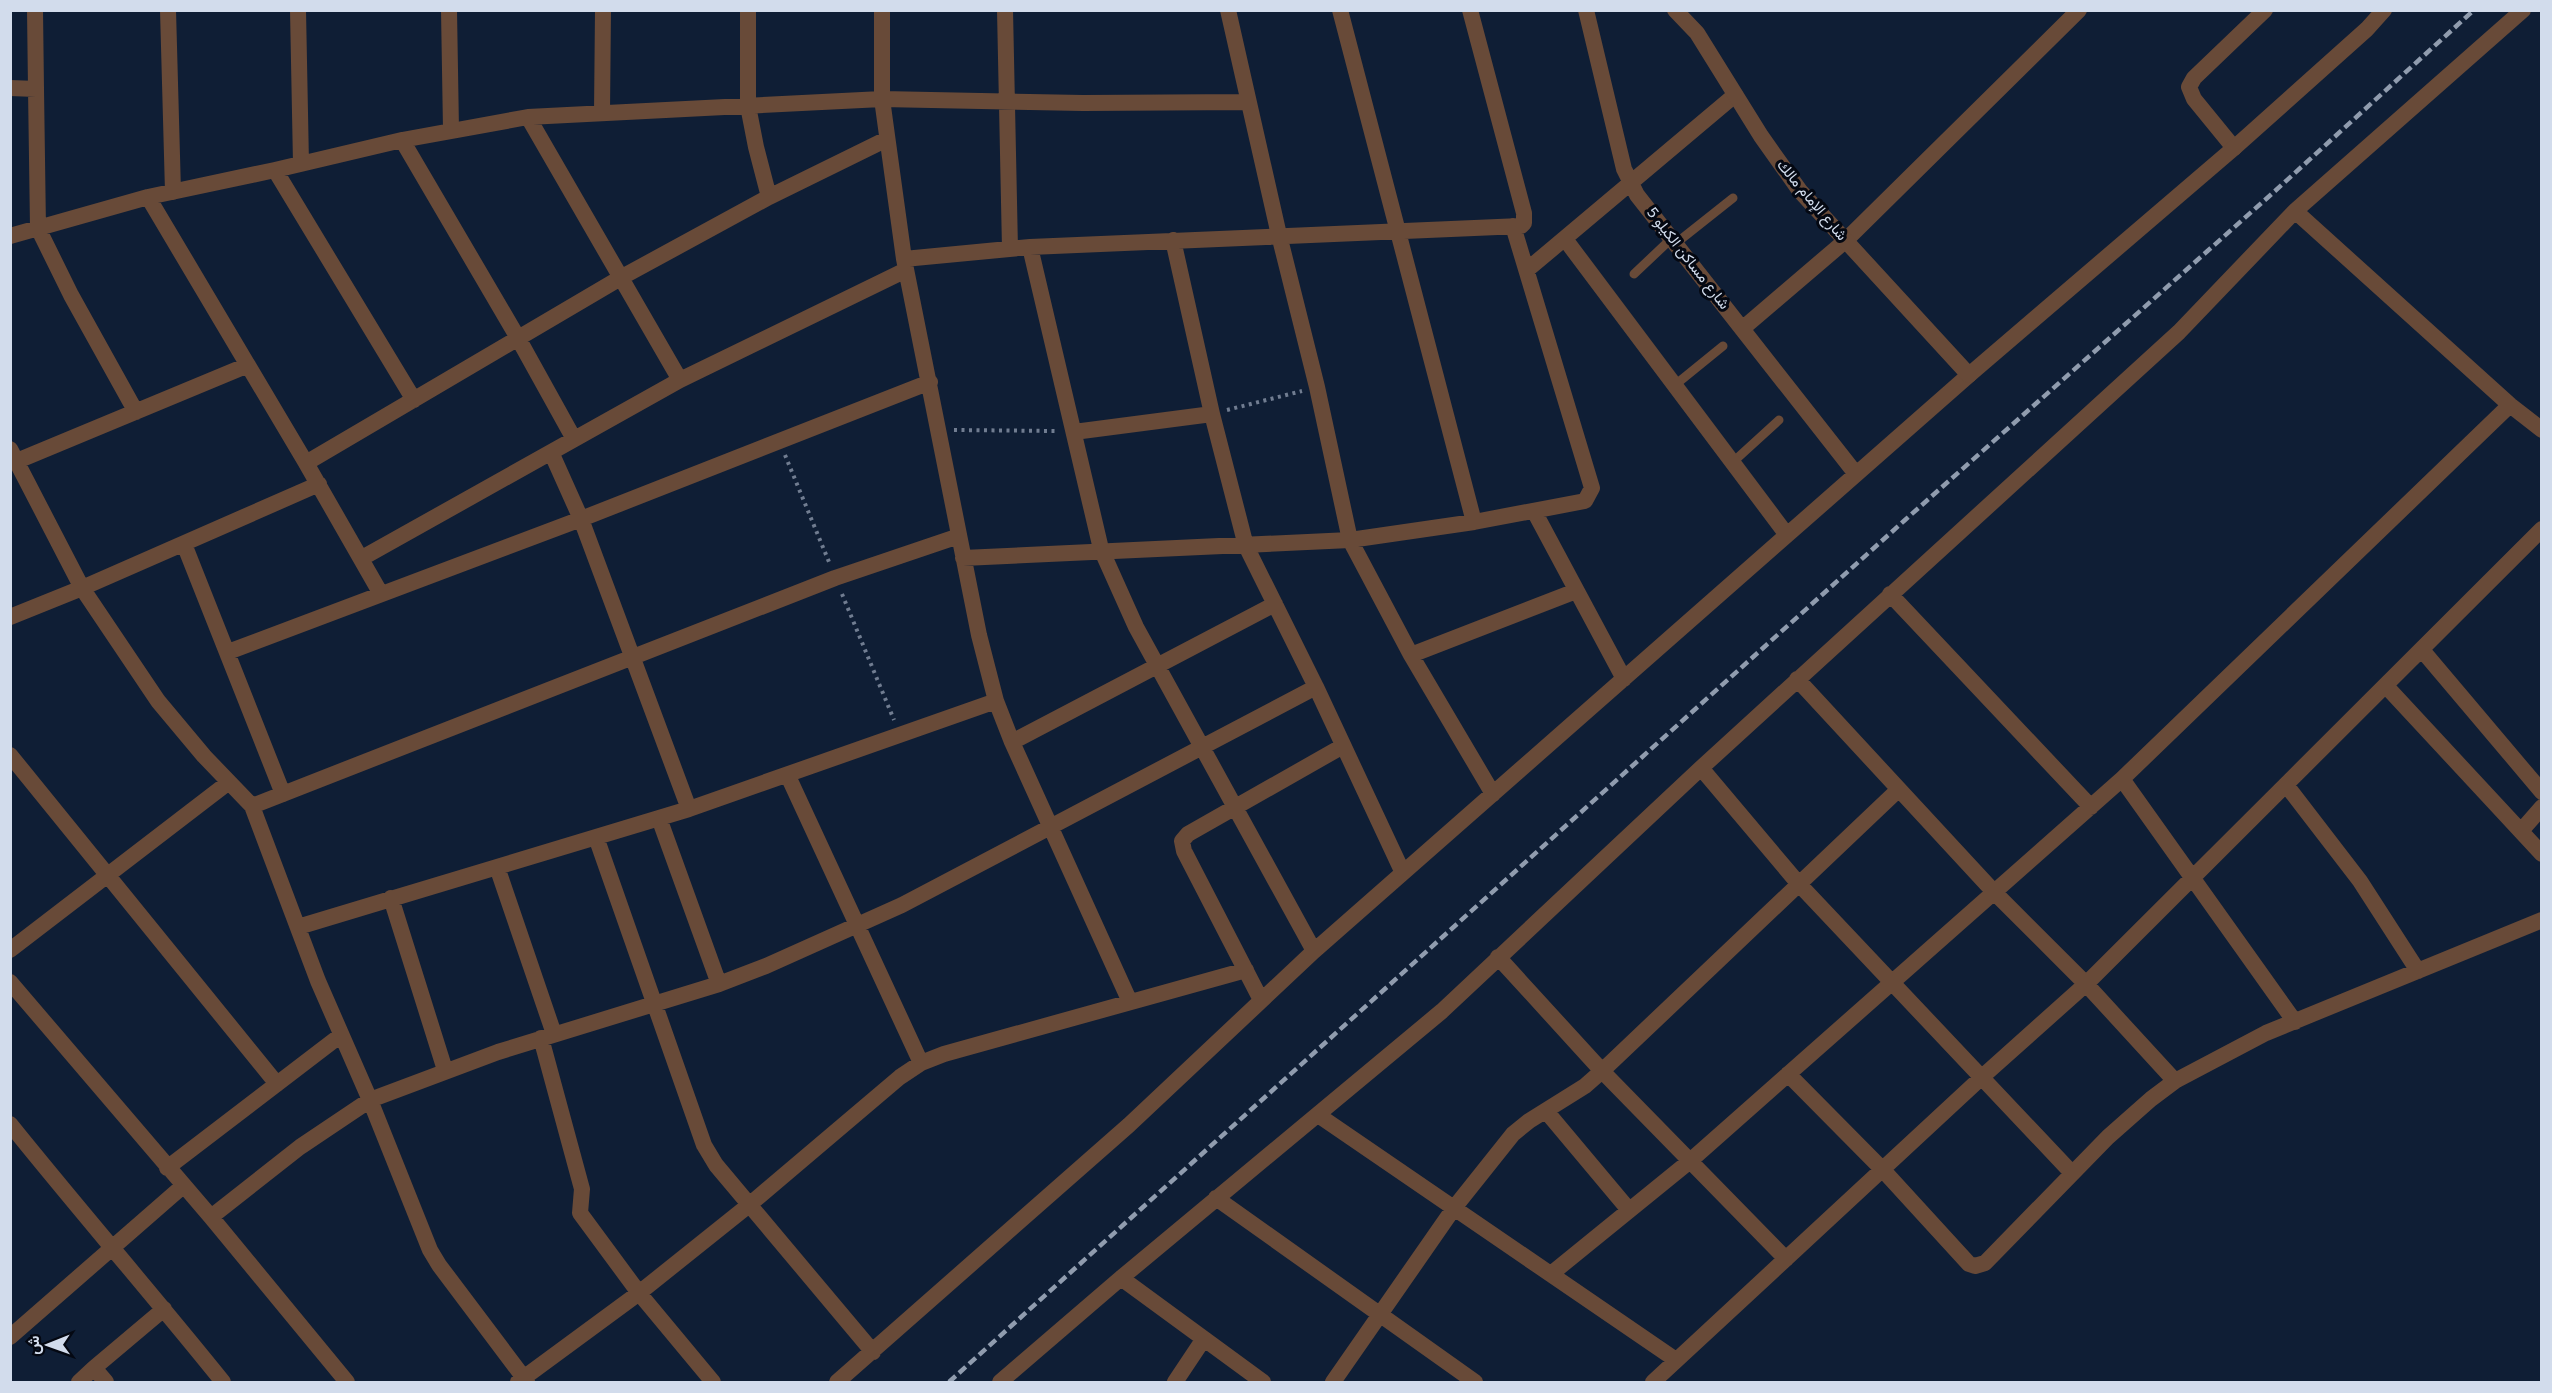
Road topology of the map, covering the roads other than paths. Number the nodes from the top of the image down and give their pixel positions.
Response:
1 (35, 10) edge
2 (168, 10) edge
3 (298, 10) edge
4 (449, 10) edge
5 (603, 10) edge
6 (748, 10) edge
7 (882, 10) edge
8 (1005, 10) edge
9 (1228, 10) edge
10 (1340, 10) edge
11 (1470, 10) edge
12 (1586, 10) edge
13 (1675, 10) edge
14 (2079, 10) edge
15 (2384, 10) edge
16 (2523, 10) edge
17 (2264, 11) edge
18 (10, 88) edge
19 (36, 89) junction
20 (1735, 95) junction
21 (882, 99) junction
22 (1006, 100) junction
23 (1248, 102) junction
24 (748, 106) junction
25 (602, 112) junction
26 (528, 117) junction
27 (451, 130) junction
28 (887, 139) junction
29 (402, 140) junction
30 (2234, 148) junction
31 (302, 164) junction
32 (275, 170) junction
33 (1630, 183) junction
34 (173, 192) junction
35 (148, 197) junction
36 (769, 197) junction
37 (1733, 198) dead end
38 (2295, 211) junction
39 (1513, 226) junction
40 (38, 228) junction
41 (1397, 230) junction
42 (1279, 235) junction
43 (10, 236) edge
44 (1565, 238) junction
45 (1173, 240) junction
46 (1673, 241) junction
47 (1845, 241) junction
48 (1030, 247) junction
49 (1010, 249) junction
50 (905, 265) junction
51 (1527, 270) junction
52 (1634, 274) dead end
53 (622, 277) junction
54 (1742, 330) junction
55 (518, 338) junction
56 (1723, 346) dead end
57 (248, 365) junction
58 (1969, 375) junction
59 (680, 380) junction
60 (930, 382) junction
61 (1675, 386) junction
62 (414, 400) junction
63 (2510, 405) junction
64 (136, 412) junction
65 (1212, 414) junction
66 (1779, 420) dead end
67 (2541, 430) edge
68 (1074, 432) junction
69 (574, 440) junction
70 (551, 452) junction
71 (14, 455) edge
72 (1733, 462) junction
73 (306, 463) junction
74 (1856, 474) junction
75 (319, 484) junction
76 (1534, 511) junction
77 (580, 519) junction
78 (1474, 522) junction
79 (2541, 529) edge
80 (1787, 535) junction
81 (959, 536) junction
82 (1350, 540) junction
83 (184, 544) junction
84 (1246, 546) junction
85 (1101, 549) junction
86 (362, 558) junction
87 (963, 558) junction
88 (82, 588) junction
89 (1576, 591) junction
90 (381, 594) junction
91 (1890, 594) junction
92 (1275, 604) junction
93 (10, 617) edge
94 (2422, 650) junction
95 (228, 652) junction
96 (1411, 655) junction
97 (633, 657) junction
98 (1156, 665) junction
99 (1624, 678) junction
100 (1797, 680) junction
101 (2386, 686) junction
102 (1316, 687) junction
103 (996, 701) junction
104 (1012, 742) junction
105 (1203, 746) junction
106 (1343, 746) junction
107 (10, 755) edge
108 (1701, 768) junction
109 (788, 776) junction
110 (2122, 779) junction
111 (229, 782) junction
112 (2287, 786) junction
113 (1898, 790) junction
114 (2541, 792) edge
115 (282, 794) junction
116 (1493, 794) junction
117 (252, 806) junction
118 (1236, 807) junction
119 (2091, 807) junction
120 (2541, 807) edge
121 (689, 809) junction
122 (659, 818) junction
123 (1052, 828) junction
124 (2521, 831) junction
125 (596, 837) junction
126 (2541, 854) edge
127 (497, 867) junction
128 (1403, 873) junction
129 (108, 876) junction
130 (2193, 879) junction
131 (1798, 883) junction
132 (1994, 892) junction
133 (391, 897) junction
134 (2541, 920) edge
135 (857, 925) junction
136 (298, 927) junction
137 (10, 950) edge
138 (1314, 951) junction
139 (1498, 957) junction
140 (1246, 970) junction
141 (2418, 971) junction
142 (10, 982) edge
143 (1892, 982) junction
144 (719, 984) junction
145 (2086, 984) junction
146 (1261, 1000) junction
147 (1130, 1002) junction
148 (656, 1004) junction
149 (2295, 1022) junction
150 (341, 1035) junction
151 (547, 1036) junction
152 (921, 1063) junction
153 (445, 1070) junction
154 (1602, 1071) junction
155 (1788, 1074) junction
156 (1982, 1077) junction
157 (2175, 1081) junction
158 (277, 1084) junction
159 (370, 1100) junction
160 (1546, 1111) junction
161 (1318, 1115) junction
162 (10, 1124) edge
163 (1690, 1161) junction
164 (167, 1168) junction
165 (1883, 1170) junction
166 (2071, 1173) junction
167 (183, 1186) junction
168 (1216, 1198) junction
169 (749, 1205) junction
170 (1454, 1208) junction
171 (1629, 1210) junction
172 (211, 1217) junction
173 (111, 1249) junction
174 (1786, 1259) junction
175 (1551, 1274) junction
176 (1121, 1278) junction
177 (639, 1293) junction
178 (164, 1309) junction
179 (1380, 1314) junction
180 (10, 1337) edge
181 (1203, 1340) junction
182 (873, 1352) junction
183 (1676, 1360) junction
184 (94, 1368) junction
185 (523, 1381) edge
186 (79, 1383) edge
187 (106, 1383) edge
188 (223, 1383) edge
189 (347, 1383) edge
190 (713, 1383) edge
191 (837, 1383) edge
192 (1000, 1383) edge
193 (1175, 1383) edge
194 (1263, 1383) edge
195 (1333, 1383) edge
196 (1475, 1383) edge
197 (1653, 1383) edge

1 - 19 street
2 - 34 street
3 - 31 street
4 - 27 street
5 - 25 street
6 - 24 street
7 - 21 street
8 - 22 street
9 - 23 street
10 - 41 street
11 - 39 street
12 - 33 street, شارع مساكن الكيلو 5
13 - 20 street, شارع الإمام مالك
14 - 47 street
15 - 30 street
16 - 38 street
17 - 30 street
18 - 19 street
19 - 40 street
20 - 33 street
20 - 47 street, شارع الإمام مالك
21 - 22 street
21 - 24 street
21 - 28 street
22 - 23 street
22 - 49 street
23 - 42 street
24 - 25 street
24 - 36 street
25 - 26 street
26 - 27 street
26 - 53 street
27 - 29 street
28 - 36 street
28 - 50 street
29 - 31 street
29 - 55 street
30 - 58 street
31 - 32 street
32 - 34 street
32 - 62 street
33 - 44 street
33 - 46 street, شارع مساكن الكيلو 5
34 - 35 street
35 - 40 street
35 - 57 street
36 - 53 street
37 - 46 lane
38 - 63 street
38 - 91 street
39 - 41 street
39 - 51 street
40 - 43 street
40 - 64 street
41 - 42 street
41 - 78 street
42 - 45 street
42 - 82 street
44 - 51 street
44 - 61 street
45 - 48 street
45 - 65 street
46 - 52 lane
46 - 54 street, شارع مساكن الكيلو 5
47 - 54 street
47 - 58 street, شارع الإمام مالك
48 - 49 street
48 - 68 street
49 - 50 street
50 - 59 street
50 - 60 street
51 - 76 street
53 - 55 street
53 - 59 street
54 - 74 street, شارع مساكن الكيلو 5
55 - 62 street
55 - 69 street
56 - 61 lane
57 - 64 street
57 - 73 street
58 - 74 street
59 - 69 street
60 - 77 street
60 - 81 street
61 - 72 street
62 - 73 street
63 - 67 street
63 - 110 street
64 - 71 street
65 - 68 street
65 - 84 street
66 - 72 lane
68 - 85 street
69 - 70 street
70 - 77 street
70 - 86 street
71 - 88 street
72 - 80 street
73 - 75 street
74 - 80 street
75 - 83 street
75 - 86 street
76 - 78 street
76 - 89 street
77 - 90 street
77 - 97 street
78 - 82 street
79 - 94 street
80 - 99 street
81 - 87 street
81 - 97 street
82 - 84 street
82 - 96 street
83 - 88 street
83 - 95 street
84 - 85 street
84 - 92 street
85 - 87 street
85 - 98 street
86 - 90 street
87 - 103 street
88 - 93 street
88 - 111 street
89 - 96 street
89 - 99 street
90 - 95 street
91 - 100 street
91 - 119 street
92 - 98 street
92 - 102 street
94 - 101 street
94 - 114 street
95 - 115 street
96 - 116 street
97 - 115 street
97 - 121 street
98 - 104 street
98 - 105 street
99 - 116 street
100 - 108 street
100 - 113 street
101 - 112 street
101 - 124 street
102 - 105 street
102 - 106 street
103 - 104 street
103 - 109 street
104 - 123 street
105 - 118 street
105 - 123 street
106 - 118 street
106 - 128 street
107 - 129 street
108 - 131 street
108 - 139 street
109 - 121 street
109 - 135 street
110 - 119 street
110 - 130 street
111 - 117 street
111 - 129 street
112 - 130 street
112 - 141 street
113 - 131 street
113 - 132 street
115 - 117 street
116 - 128 street
117 - 136 street
118 - 138 street
118 - 140 street
119 - 132 street
120 - 124 street
121 - 122 street
122 - 125 street
122 - 144 street
123 - 135 street
123 - 147 street
124 - 126 street
125 - 127 street
125 - 148 street
127 - 133 street
127 - 151 street
128 - 138 street
129 - 137 street
129 - 158 street
130 - 145 street
130 - 149 street
131 - 143 street
131 - 154 street
132 - 143 street
132 - 145 street
133 - 136 street
133 - 153 street
134 - 141 street
135 - 144 street
135 - 152 street
136 - 150 street
138 - 146 street
139 - 154 street
139 - 161 street
140 - 146 street
140 - 147 street
141 - 149 street
142 - 164 street
143 - 155 street
143 - 156 street
144 - 148 street
145 - 156 street
145 - 157 street
146 - 182 street
147 - 152 street
148 - 151 street
148 - 169 street
149 - 157 street
150 - 158 street
150 - 159 street
151 - 153 street
151 - 177 street
152 - 169 street
153 - 159 street
154 - 160 street
154 - 163 street
155 - 163 street
155 - 165 street
156 - 165 street
156 - 166 street
157 - 166 street
158 - 164 street
159 - 172 street
159 - 185 street
160 - 170 street
160 - 171 street
161 - 168 street
161 - 170 street
162 - 173 street
163 - 171 street
163 - 174 street
164 - 167 street
165 - 166 street
165 - 174 street
167 - 172 street
167 - 173 street
168 - 176 street
168 - 179 street
169 - 177 street
169 - 182 street
170 - 175 street
170 - 179 street
171 - 175 street
172 - 189 street
173 - 178 street
173 - 180 street
174 - 183 street
175 - 183 street
176 - 181 street
176 - 192 street
177 - 185 street
177 - 190 street
178 - 184 street
178 - 188 street
179 - 195 street
179 - 196 street
181 - 193 street
181 - 194 street
182 - 191 street
183 - 197 street
184 - 186 street
184 - 187 street

